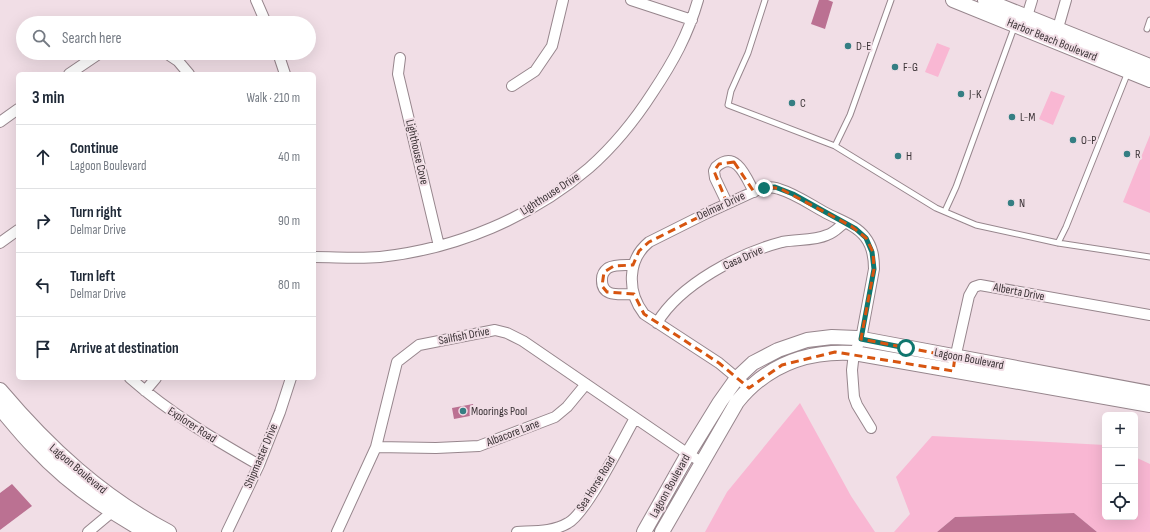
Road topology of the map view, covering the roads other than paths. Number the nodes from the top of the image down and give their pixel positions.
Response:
1 (256, 0) edge
2 (563, 0) edge
3 (631, 0) edge
4 (698, 0) edge
5 (765, 0) edge
6 (891, 0) edge
7 (953, 0) edge
8 (985, 0) edge
9 (1032, 0) edge
10 (1066, 0) edge
11 (263, 16) edge
12 (692, 20) junction
13 (1150, 20) edge
14 (1021, 21) junction
15 (1147, 29) dead end
16 (1056, 35) junction
17 (400, 58) dead end
18 (90, 60) edge
19 (176, 60) edge
20 (280, 60) edge
21 (1131, 65) junction
22 (1150, 66) edge
23 (72, 72) edge
24 (187, 72) edge
25 (284, 72) edge
26 (1150, 80) edge
27 (512, 86) dead end
28 (16, 111) edge
29 (0, 122) edge
30 (835, 146) junction
31 (754, 192) junction
32 (727, 203) junction
33 (945, 211) junction
34 (844, 222) junction
35 (16, 235) edge
36 (0, 243) edge
37 (1058, 243) junction
38 (439, 246) junction
39 (316, 257) edge
40 (1150, 257) edge
41 (633, 265) junction
42 (634, 294) junction
43 (1150, 315) edge
44 (657, 323) junction
45 (861, 339) junction
46 (854, 353) junction
47 (954, 364) junction
48 (737, 378) junction
49 (132, 380) edge
50 (154, 380) edge
51 (290, 380) edge
52 (586, 384) junction
53 (748, 388) junction
54 (0, 390) edge
55 (145, 391) junction
56 (1150, 393) edge
57 (1150, 405) edge
58 (5, 412) edge
59 (635, 418) junction
60 (871, 428) dead end
61 (376, 447) junction
62 (688, 454) junction
63 (702, 462) junction
64 (259, 465) junction
65 (115, 507) junction
66 (88, 532) edge
67 (146, 532) edge
68 (169, 532) edge
69 (227, 532) edge
70 (338, 532) edge
71 (517, 532) edge
72 (644, 532) edge
73 (662, 532) edge

1 - 11 street
2 - 27 street
3 - 12 street
4 - 12 street, Lighthouse Drive
5 - 30 lane
6 - 30 lane
7 - 14 street, Harbor Beach Boulevard
8 - 14 street, Harbor Beach Boulevard
9 - 14 street
10 - 16 street
12 - 38 street, Lighthouse Drive
13 - 15 lane
14 - 16 street, Harbor Beach Boulevard
14 - 33 lane
16 - 21 street, Harbor Beach Boulevard
17 - 38 street, Lighthouse Cove
18 - 23 street
19 - 24 street
20 - 25 street
21 - 22 street, Harbor Beach Boulevard
21 - 26 street, Harbor Beach Boulevard
21 - 37 lane
28 - 29 street
30 - 33 lane
31 - 32 street, Delmar Drive
31 - 32 street
31 - 34 street, Delmar Drive
32 - 41 street, Delmar Drive
33 - 37 lane
34 - 44 street, Casa Drive
34 - 45 street, Delmar Drive
35 - 36 street
37 - 40 lane
38 - 39 street, Lighthouse Drive
41 - 42 street, Delmar Drive
41 - 42 street
42 - 44 street, Delmar Drive
43 - 47 street, Alberta Drive
44 - 48 street, Delmar Drive
45 - 46 street, Delmar Drive
45 - 47 street, Lagoon Boulevard
45 - 48 street, Lagoon Boulevard
46 - 47 street, Lagoon Boulevard
46 - 53 street, Lagoon Boulevard
46 - 60 street, Delmar Drive
47 - 56 street, Lagoon Boulevard
47 - 57 street, Lagoon Boulevard
48 - 53 street, Delmar Drive
48 - 62 street, Lagoon Boulevard
49 - 55 street, Explorer Road
50 - 55 street
51 - 64 street, Shipmaster Drive
52 - 59 street, Sailfish Drive
52 - 61 street, Albacore Lane
52 - 61 street, Sailfish Drive
53 - 63 street, Lagoon Boulevard
54 - 58 street, Lagoon Boulevard
55 - 64 street, Explorer Road
58 - 65 street, Lagoon Boulevard
59 - 62 street, Sailfish Drive
59 - 71 street, Sea Horse Road
61 - 70 street, Sailfish Drive
62 - 63 street, Sailfish Drive
62 - 72 street, Lagoon Boulevard
63 - 73 street, Lagoon Boulevard
64 - 69 street, Shipmaster Drive
65 - 66 street
65 - 67 street, Lagoon Boulevard
65 - 68 street, Lagoon Boulevard

